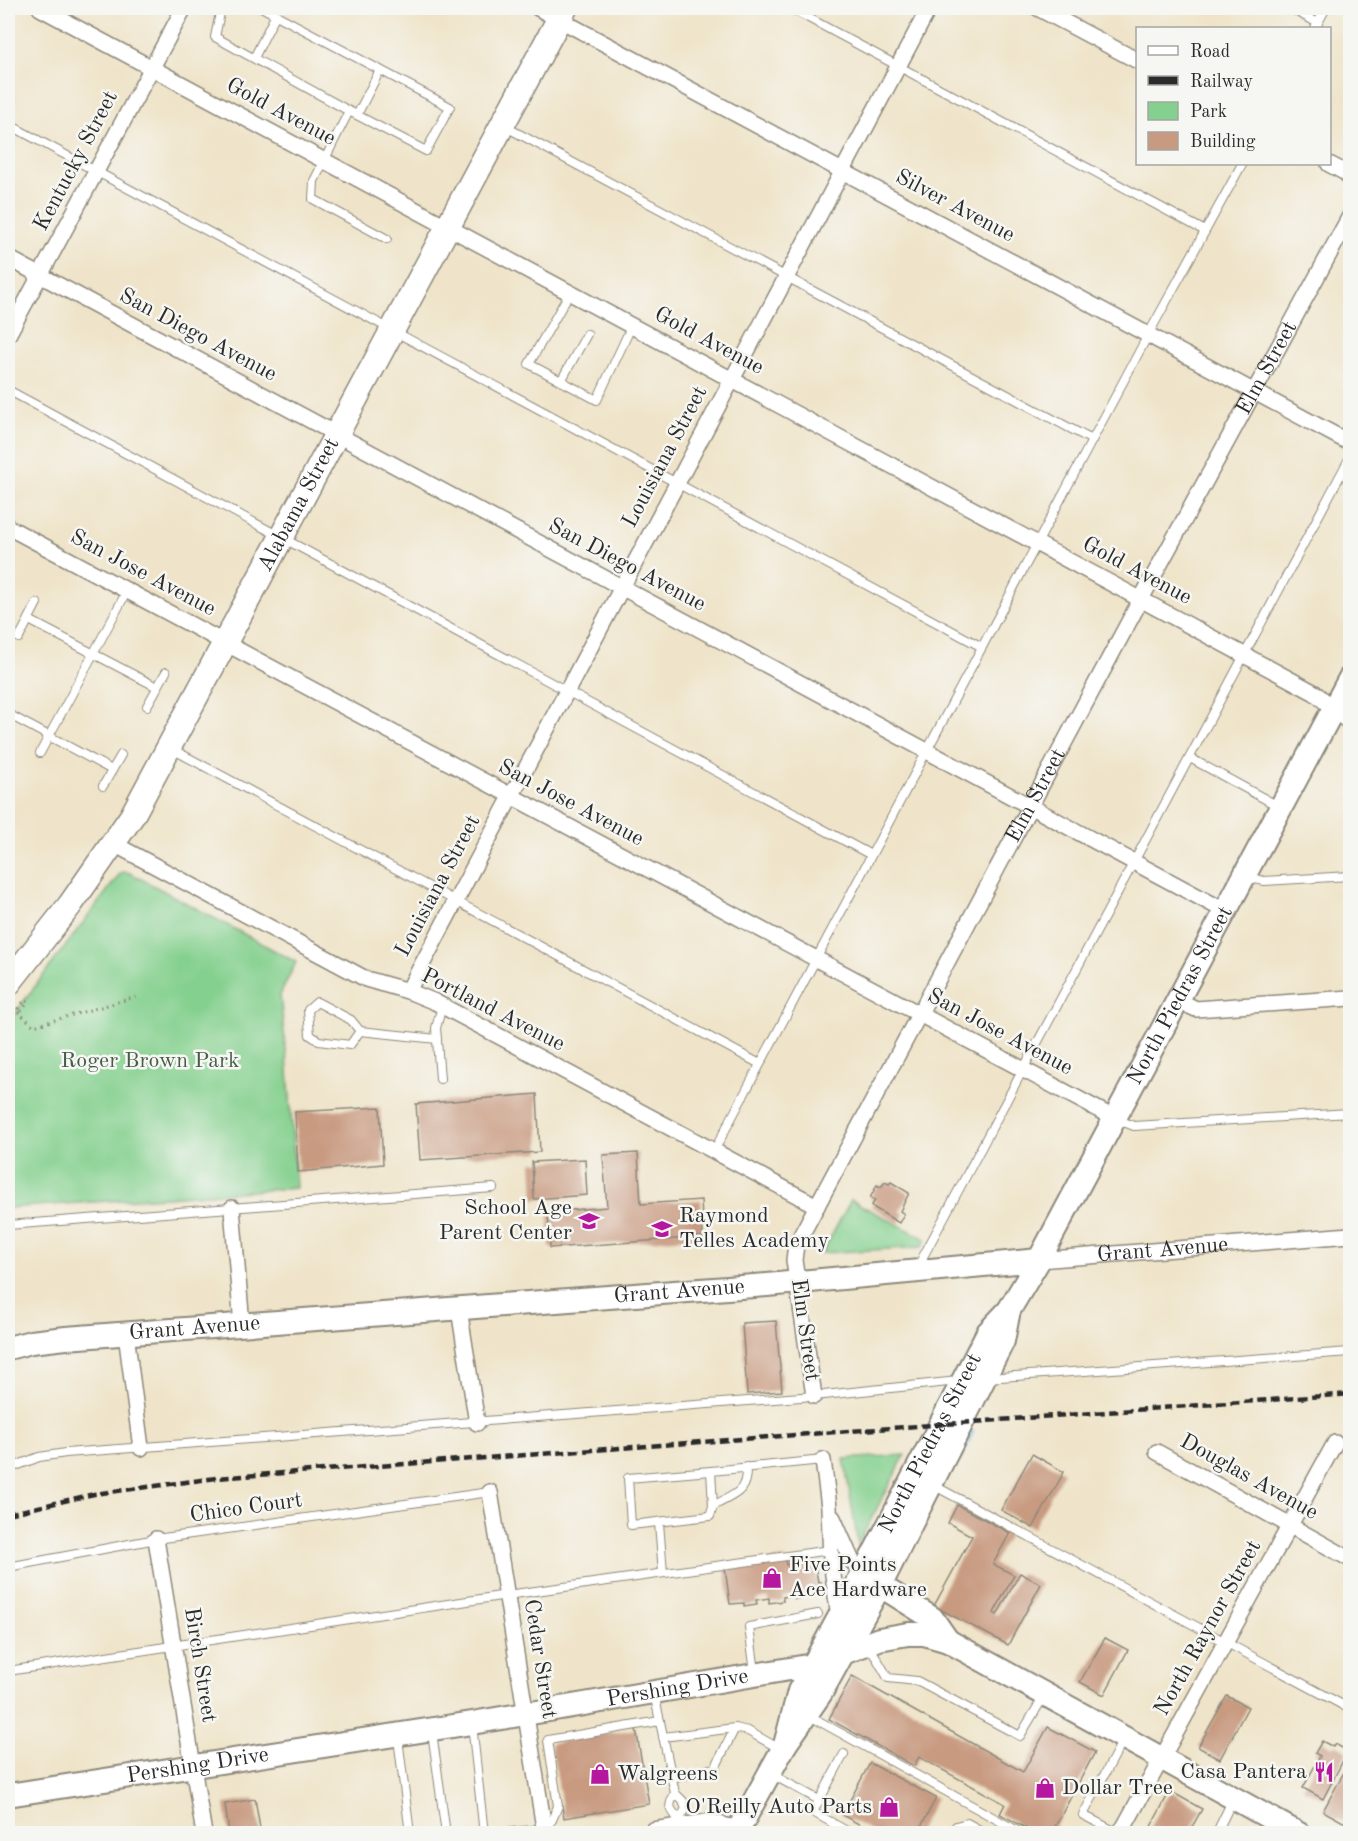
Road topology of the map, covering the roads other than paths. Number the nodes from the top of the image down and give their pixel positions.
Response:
1 (40, 8) edge
2 (184, 8) edge
3 (221, 8) edge
4 (263, 8) edge
5 (538, 8) edge
6 (790, 8) edge
7 (929, 8) edge
8 (1038, 8) edge
9 (1290, 8) edge
10 (1326, 8) edge
11 (562, 13) edge
12 (276, 14) junction
13 (1316, 26) edge
14 (254, 58) junction
15 (1136, 60) edge
16 (898, 66) junction
17 (152, 68) junction
18 (380, 70) junction
19 (353, 113) junction
20 (8, 124) edge
21 (502, 125) junction
22 (323, 160) junction
23 (1241, 165) edge
24 (1331, 165) edge
25 (96, 171) junction
26 (842, 171) junction
27 (1350, 179) edge
28 (1350, 216) edge
29 (448, 227) junction
30 (1205, 231) junction
31 (387, 239) dead end
32 (8, 258) edge
33 (40, 276) junction
34 (787, 276) junction
35 (570, 292) junction
36 (632, 325) junction
37 (392, 331) junction
38 (587, 334) dead end
39 (8, 335) edge
40 (1148, 335) junction
41 (732, 379) junction
42 (561, 381) junction
43 (8, 390) edge
44 (1253, 391) junction
45 (336, 434) junction
46 (1092, 440) junction
47 (1350, 443) edge
48 (1350, 457) edge
49 (677, 483) junction
50 (8, 526) edge
51 (281, 537) junction
52 (1037, 543) junction
53 (621, 588) junction
54 (127, 591) junction
55 (1141, 599) junction
56 (37, 603) dead end
57 (28, 620) junction
58 (19, 638) dead end
59 (224, 642) junction
60 (982, 647) junction
61 (93, 654) junction
62 (1245, 655) junction
63 (166, 672) dead end
64 (1350, 678) edge
65 (157, 687) junction
66 (567, 691) junction
67 (147, 706) dead end
68 (8, 714) edge
69 (1343, 716) edge
70 (49, 735) junction
71 (168, 747) junction
72 (926, 752) junction
73 (40, 753) dead end
74 (121, 754) dead end
75 (1190, 758) junction
76 (112, 770) junction
77 (103, 786) dead end
78 (511, 797) junction
79 (1030, 807) junction
80 (1282, 808) junction
81 (114, 844) junction
82 (871, 855) junction
83 (1133, 863) junction
84 (1245, 876) junction
85 (1350, 876) edge
86 (455, 901) junction
87 (1225, 911) junction
88 (815, 959) junction
89 (8, 984) edge
90 (408, 991) junction
91 (1350, 998) edge
92 (1177, 1000) junction
93 (442, 1006) junction
94 (919, 1014) junction
95 (360, 1031) junction
96 (437, 1040) junction
97 (760, 1064) junction
98 (1022, 1070) junction
99 (440, 1079) dead end
100 (1350, 1113) edge
101 (1114, 1118) junction
102 (714, 1151) junction
103 (493, 1188) dead end
104 (817, 1206) junction
105 (232, 1208) junction
106 (8, 1225) edge
107 (1350, 1235) edge
108 (1039, 1260) junction
109 (915, 1272) junction
110 (799, 1283) junction
111 (459, 1309) junction
112 (242, 1325) junction
113 (126, 1334) junction
114 (8, 1348) edge
115 (1350, 1352) edge
116 (973, 1379) junction
117 (814, 1396) junction
118 (477, 1423) junction
119 (1335, 1443) dead end
120 (141, 1448) junction
121 (1157, 1452) dead end
122 (823, 1460) joint
123 (746, 1467) junction
124 (8, 1468) edge
125 (711, 1471) junction
126 (932, 1484) junction
127 (490, 1492) joint
128 (713, 1506) junction
129 (829, 1507) junction
130 (658, 1523) junction
131 (1290, 1526) junction
132 (156, 1539) junction
133 (830, 1550) junction
134 (1350, 1559) edge
135 (8, 1567) edge
136 (663, 1573) junction
137 (871, 1580) junction
138 (507, 1595) junction
139 (828, 1615) junction
140 (948, 1641) junction
141 (1225, 1642) junction
142 (868, 1643) junction
143 (174, 1645) junction
144 (843, 1653) junction
145 (813, 1665) junction
146 (8, 1671) edge
147 (756, 1674) junction
148 (654, 1691) junction
149 (1044, 1695) junction
150 (1350, 1709) edge
151 (526, 1713) junction
152 (806, 1715) junction
153 (660, 1721) junction
154 (472, 1723) junction
155 (432, 1728) junction
156 (735, 1728) junction
157 (397, 1734) junction
158 (663, 1737) junction
159 (1124, 1738) junction
160 (548, 1740) junction
161 (531, 1743) junction
162 (783, 1747) junction
163 (843, 1754) dead end
164 (1162, 1758) junction
165 (193, 1766) junction
166 (769, 1773) junction
167 (672, 1778) junction
168 (675, 1793) junction
169 (8, 1795) edge
170 (1234, 1798) junction
171 (819, 1800) junction
172 (680, 1824) junction
173 (544, 1831) edge
174 (204, 1833) edge
175 (410, 1833) edge
176 (446, 1833) edge
177 (484, 1833) edge
178 (492, 1833) edge
179 (655, 1833) edge
180 (738, 1833) edge
181 (852, 1833) edge
182 (952, 1833) edge
183 (987, 1833) edge
184 (1023, 1833) edge
185 (1118, 1833) edge
186 (1216, 1833) edge
187 (1299, 1833) edge

1 - 17 street, Gold Avenue
2 - 17 street, Kentucky Street
3 - 14 lane
4 - 12 lane
5 - 11 street, Silver Avenue
6 - 16 lane
7 - 16 street, Louisiana Street
8 - 15 street
9 - 13 lane
10 - 13 lane
11 - 21 main road, Alabama Street
11 - 26 street, Silver Avenue
12 - 14 lane
12 - 18 lane
14 - 19 lane
16 - 26 street, Louisiana Street
16 - 30 lane
17 - 22 street, Gold Avenue
17 - 25 street, Kentucky Street
18 - 19 lane
18 - 19 lane
19 - 22 lane
20 - 25 lane
21 - 29 main road, Alabama Street
21 - 34 lane
22 - 29 street, Gold Avenue
22 - 31 lane
23 - 30 lane
24 - 27 street
25 - 33 street, Kentucky Street
25 - 37 lane
26 - 34 street, Louisiana Street
26 - 40 street, Silver Avenue
28 - 44 street, Elm Street
29 - 35 street, Gold Avenue
29 - 37 main road, Alabama Street
30 - 40 lane
32 - 33 street, San Diego Avenue
33 - 39 street, Kentucky Street
33 - 45 street, San Diego Avenue
34 - 41 street, Louisiana Street
34 - 46 lane
35 - 36 street, Gold Avenue
35 - 42 lane
36 - 41 street, Gold Avenue
36 - 42 lane
37 - 45 main road, Alabama Street
37 - 49 lane
38 - 42 lane
40 - 44 street, Silver Avenue
40 - 46 lane
41 - 49 street, Louisiana Street
41 - 52 street, Gold Avenue
43 - 51 lane
44 - 47 street, Silver Avenue
44 - 55 street, Elm Street
45 - 51 main road, Alabama Street
45 - 53 street, San Diego Avenue
46 - 52 lane
48 - 62 lane
49 - 53 street, Louisiana Street
49 - 60 lane
50 - 54 street, San Jose Avenue
51 - 59 main road, Alabama Street
51 - 66 lane
52 - 55 street, Gold Avenue
52 - 60 lane
53 - 66 street, Louisiana Street
53 - 72 street, San Diego Avenue
54 - 59 street, San Jose Avenue
54 - 61 lane
55 - 62 street, Gold Avenue
55 - 79 street, Elm Street
56 - 57 lane
57 - 58 lane
57 - 61 lane
59 - 71 main road, Alabama Street
59 - 78 street, San Jose Avenue
60 - 72 lane
61 - 65 lane
61 - 70 lane
62 - 69 street, Gold Avenue
62 - 75 lane
63 - 65 lane
64 - 69 main road, North Piedras Street
65 - 67 lane
66 - 78 street, Louisiana Street
66 - 82 lane
68 - 70 lane
69 - 80 main road, North Piedras Street
70 - 73 lane
70 - 76 lane
71 - 81 main road, Alabama Street
71 - 86 lane
72 - 79 street, San Diego Avenue
72 - 82 lane
74 - 76 lane
75 - 80 lane
75 - 83 lane
76 - 77 lane
78 - 86 street, Louisiana Street
78 - 88 street, San Jose Avenue
79 - 83 street, San Diego Avenue
79 - 94 street, Elm Street
80 - 84 main road, North Piedras Street
81 - 89 main road, Alabama Street
81 - 90 street, Portland Avenue
82 - 88 lane
83 - 87 street, San Diego Avenue
83 - 98 lane
84 - 85 lane
84 - 87 main road, North Piedras Street
86 - 90 street, Louisiana Street
86 - 97 lane
87 - 92 main road, North Piedras Street
88 - 94 street, San Jose Avenue
88 - 97 lane
90 - 93 street, Portland Avenue
91 - 92 street
92 - 101 main road, North Piedras Street
93 - 96 lane
93 - 102 street, Portland Avenue
94 - 98 street, San Jose Avenue
94 - 104 street, Elm Street
95 - 95 lane
95 - 96 lane
96 - 99 lane
97 - 102 lane
98 - 101 street, San Jose Avenue
98 - 109 lane
100 - 101 lane
101 - 108 main road, North Piedras Street
102 - 104 street, Portland Avenue
103 - 105 lane
104 - 110 street, Elm Street
105 - 106 lane
105 - 112 street
107 - 108 street, Grant Avenue
108 - 109 main road, Grant Avenue
108 - 116 main road, North Piedras Street
109 - 110 main road, Grant Avenue
110 - 111 main road, Grant Avenue
110 - 117 street, Elm Street
111 - 112 main road, Grant Avenue
111 - 118 street
112 - 113 main road, Grant Avenue
113 - 114 main road, Grant Avenue
113 - 120 street
115 - 116 lane
116 - 117 lane
116 - 126 main road, North Piedras Street
116 - 137 main road, North Piedras Street
117 - 118 lane
118 - 120 lane
119 - 131 street, North Raynor Street
120 - 124 lane
121 - 131 street, Douglas Avenue
122 - 123 lane
122 - 129 street
123 - 125 lane
123 - 128 lane
125 - 128 lane
125 - 130 lane
126 - 137 main road, North Piedras Street
126 - 141 lane
127 - 132 lane, Chico Court
127 - 138 street, Cedar Street
128 - 130 lane
129 - 133 street
129 - 137 street
130 - 136 lane
131 - 134 street, Douglas Avenue
131 - 141 street, North Raynor Street
132 - 135 lane, Chico Court
132 - 143 street, Birch Street
133 - 136 lane
133 - 139 street
136 - 138 lane
137 - 139 main road, North Piedras Street
137 - 140 main road
137 - 144 main road, North Piedras Street
138 - 143 lane
138 - 151 street, Cedar Street
139 - 145 main road, North Piedras Street
139 - 147 lane
140 - 142 main road, Pershing Drive
140 - 149 main road, Pershing Drive
141 - 150 lane
141 - 164 street, North Raynor Street
142 - 144 main road, Pershing Drive
142 - 149 lane
143 - 146 lane
143 - 165 street, Birch Street
144 - 145 main road, Pershing Drive
144 - 152 main road, North Piedras Street
145 - 147 main road, Pershing Drive
145 - 162 main road, North Piedras Street
147 - 148 main road, Pershing Drive
148 - 151 main road, Pershing Drive
148 - 153 lane
149 - 159 main road, Pershing Drive
151 - 154 main road, Pershing Drive
151 - 161 street, Cedar Street
152 - 162 main road, North Piedras Street
152 - 184 lane
153 - 158 lane
153 - 160 lane
154 - 155 main road, Pershing Drive
154 - 177 lane
155 - 157 main road, Pershing Drive
155 - 176 lane
156 - 158 lane
156 - 162 lane
156 - 167 lane
157 - 165 main road, Pershing Drive
157 - 175 lane
158 - 167 lane
159 - 164 main road, Pershing Drive
159 - 185 lane
160 - 161 lane
160 - 173 lane
161 - 173 street, Cedar Street
162 - 166 main road, North Piedras Street
163 - 171 lane
164 - 170 main road, Pershing Drive
164 - 185 street, North Raynor Street
165 - 169 main road, Pershing Drive
165 - 174 street, Birch Street
166 - 171 lane
166 - 180 main road, North Piedras Street
167 - 168 lane
168 - 172 lane
168 - 172 lane
170 - 186 lane
170 - 187 main road, Pershing Drive
171 - 181 lane
172 - 179 main road
172 - 180 main road
173 - 178 lane
182 - 183 lane

